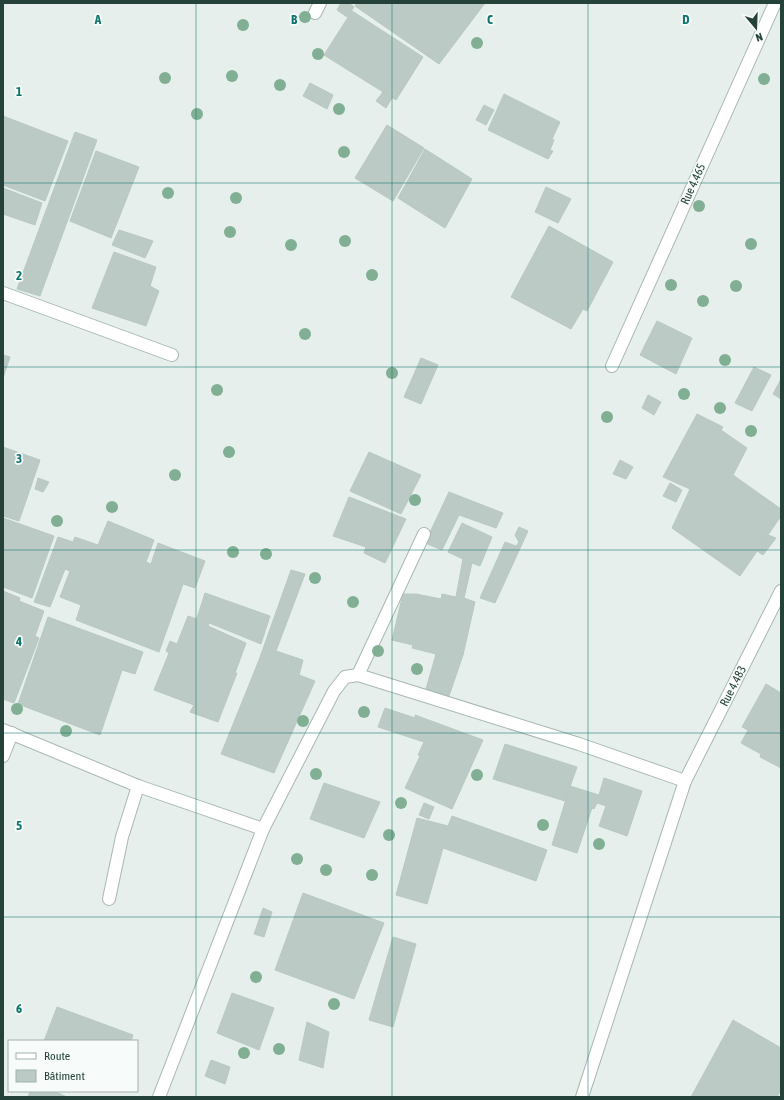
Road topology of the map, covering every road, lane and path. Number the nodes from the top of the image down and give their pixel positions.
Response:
1 (775, 3) edge
2 (3, 292) edge
3 (172, 355) dead end
4 (612, 366) dead end
5 (424, 534) dead end
6 (781, 591) edge
7 (358, 675) junction
8 (7, 731) edge
9 (3, 756) edge
10 (685, 781) junction
11 (138, 786) junction
12 (263, 829) junction
13 (109, 899) dead end
14 (159, 1097) edge
15 (582, 1097) edge

1 - 4 street, Rue 4.465
2 - 3 street
5 - 7 street
6 - 10 street, Rue 4.483
7 - 10 street
7 - 12 street
8 - 9 street
8 - 11 street
10 - 15 street, Rue 4.483
11 - 12 street
11 - 13 street
12 - 14 street

